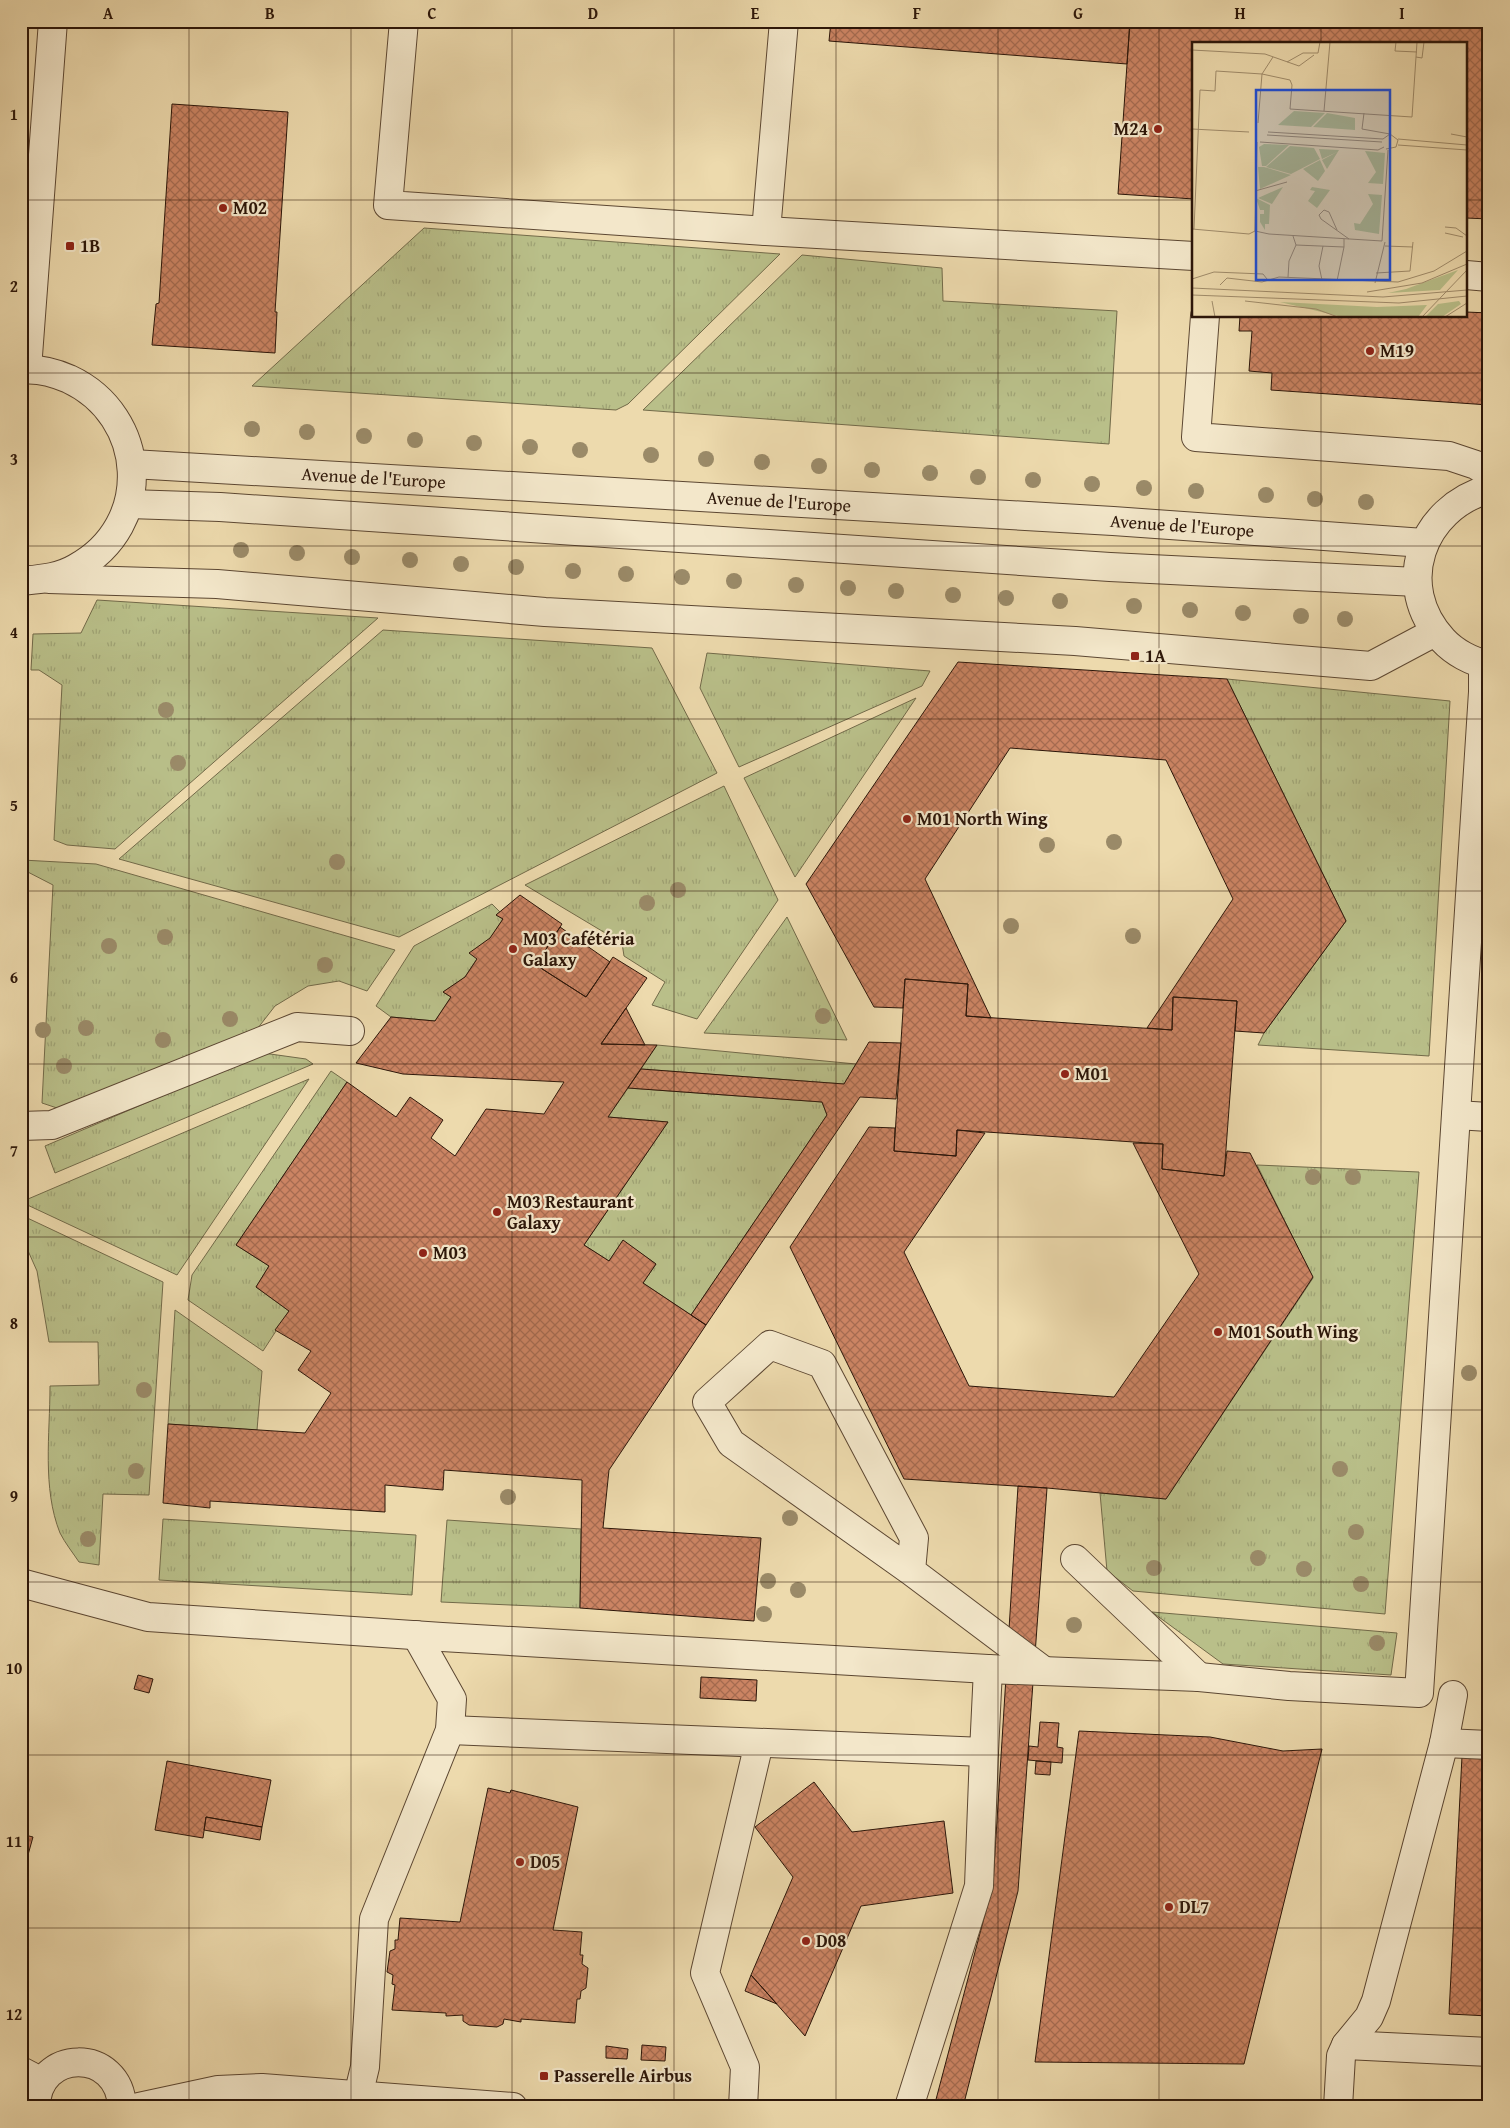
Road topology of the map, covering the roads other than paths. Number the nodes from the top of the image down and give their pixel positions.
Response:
1 (53, 21) edge
2 (404, 21) edge
3 (784, 21) edge
4 (766, 231) junction
5 (1192, 256) edge
6 (1468, 276) edge
7 (1489, 277) edge
8 (1205, 318) edge
9 (24, 370) edge
10 (132, 464) junction
11 (1489, 474) edge
12 (1489, 489) edge
13 (129, 504) junction
14 (1424, 543) junction
15 (49, 579) junction
16 (21, 580) edge
17 (1418, 582) junction
18 (1435, 632) junction
19 (1486, 665) edge
20 (350, 1031) dead end
21 (1456, 1115) junction
22 (1489, 1117) edge
23 (21, 1126) edge
24 (1075, 1559) dead end
25 (911, 1571) junction
26 (21, 1583) edge
27 (416, 1635) junction
28 (988, 1669) junction
29 (1044, 1671) junction
30 (1200, 1677) junction
31 (1453, 1695) dead end
32 (450, 1730) junction
33 (759, 1742) junction
34 (1444, 1743) junction
35 (1489, 1746) edge
36 (984, 1752) junction
37 (1346, 2045) junction
38 (1489, 2052) edge
39 (33, 2086) edge
40 (358, 2096) junction
41 (122, 2107) edge
42 (139, 2107) edge
43 (513, 2107) edge
44 (743, 2107) edge
45 (909, 2107) edge
46 (1338, 2107) edge

1 - 9 street
2 - 4 street
3 - 4 street
4 - 5 street
6 - 7 street
8 - 11 street
9 - 10 street
10 - 13 street
10 - 14 street, Avenue de l'Europe
12 - 14 street
13 - 15 street
13 - 17 street
14 - 17 street
15 - 16 street
15 - 18 street
17 - 18 street
18 - 19 street
19 - 21 street
20 - 23 street
21 - 22 street
21 - 30 street
24 - 30 street
25 - 25 street
25 - 29 street
26 - 27 street
27 - 28 street
27 - 32 street
28 - 29 street
28 - 36 street
29 - 30 street
31 - 34 street
32 - 33 street
32 - 40 street
33 - 36 street
33 - 44 street
34 - 35 street
34 - 37 street
36 - 45 street
37 - 38 street
37 - 46 street
39 - 41 street
40 - 42 street
40 - 43 street

